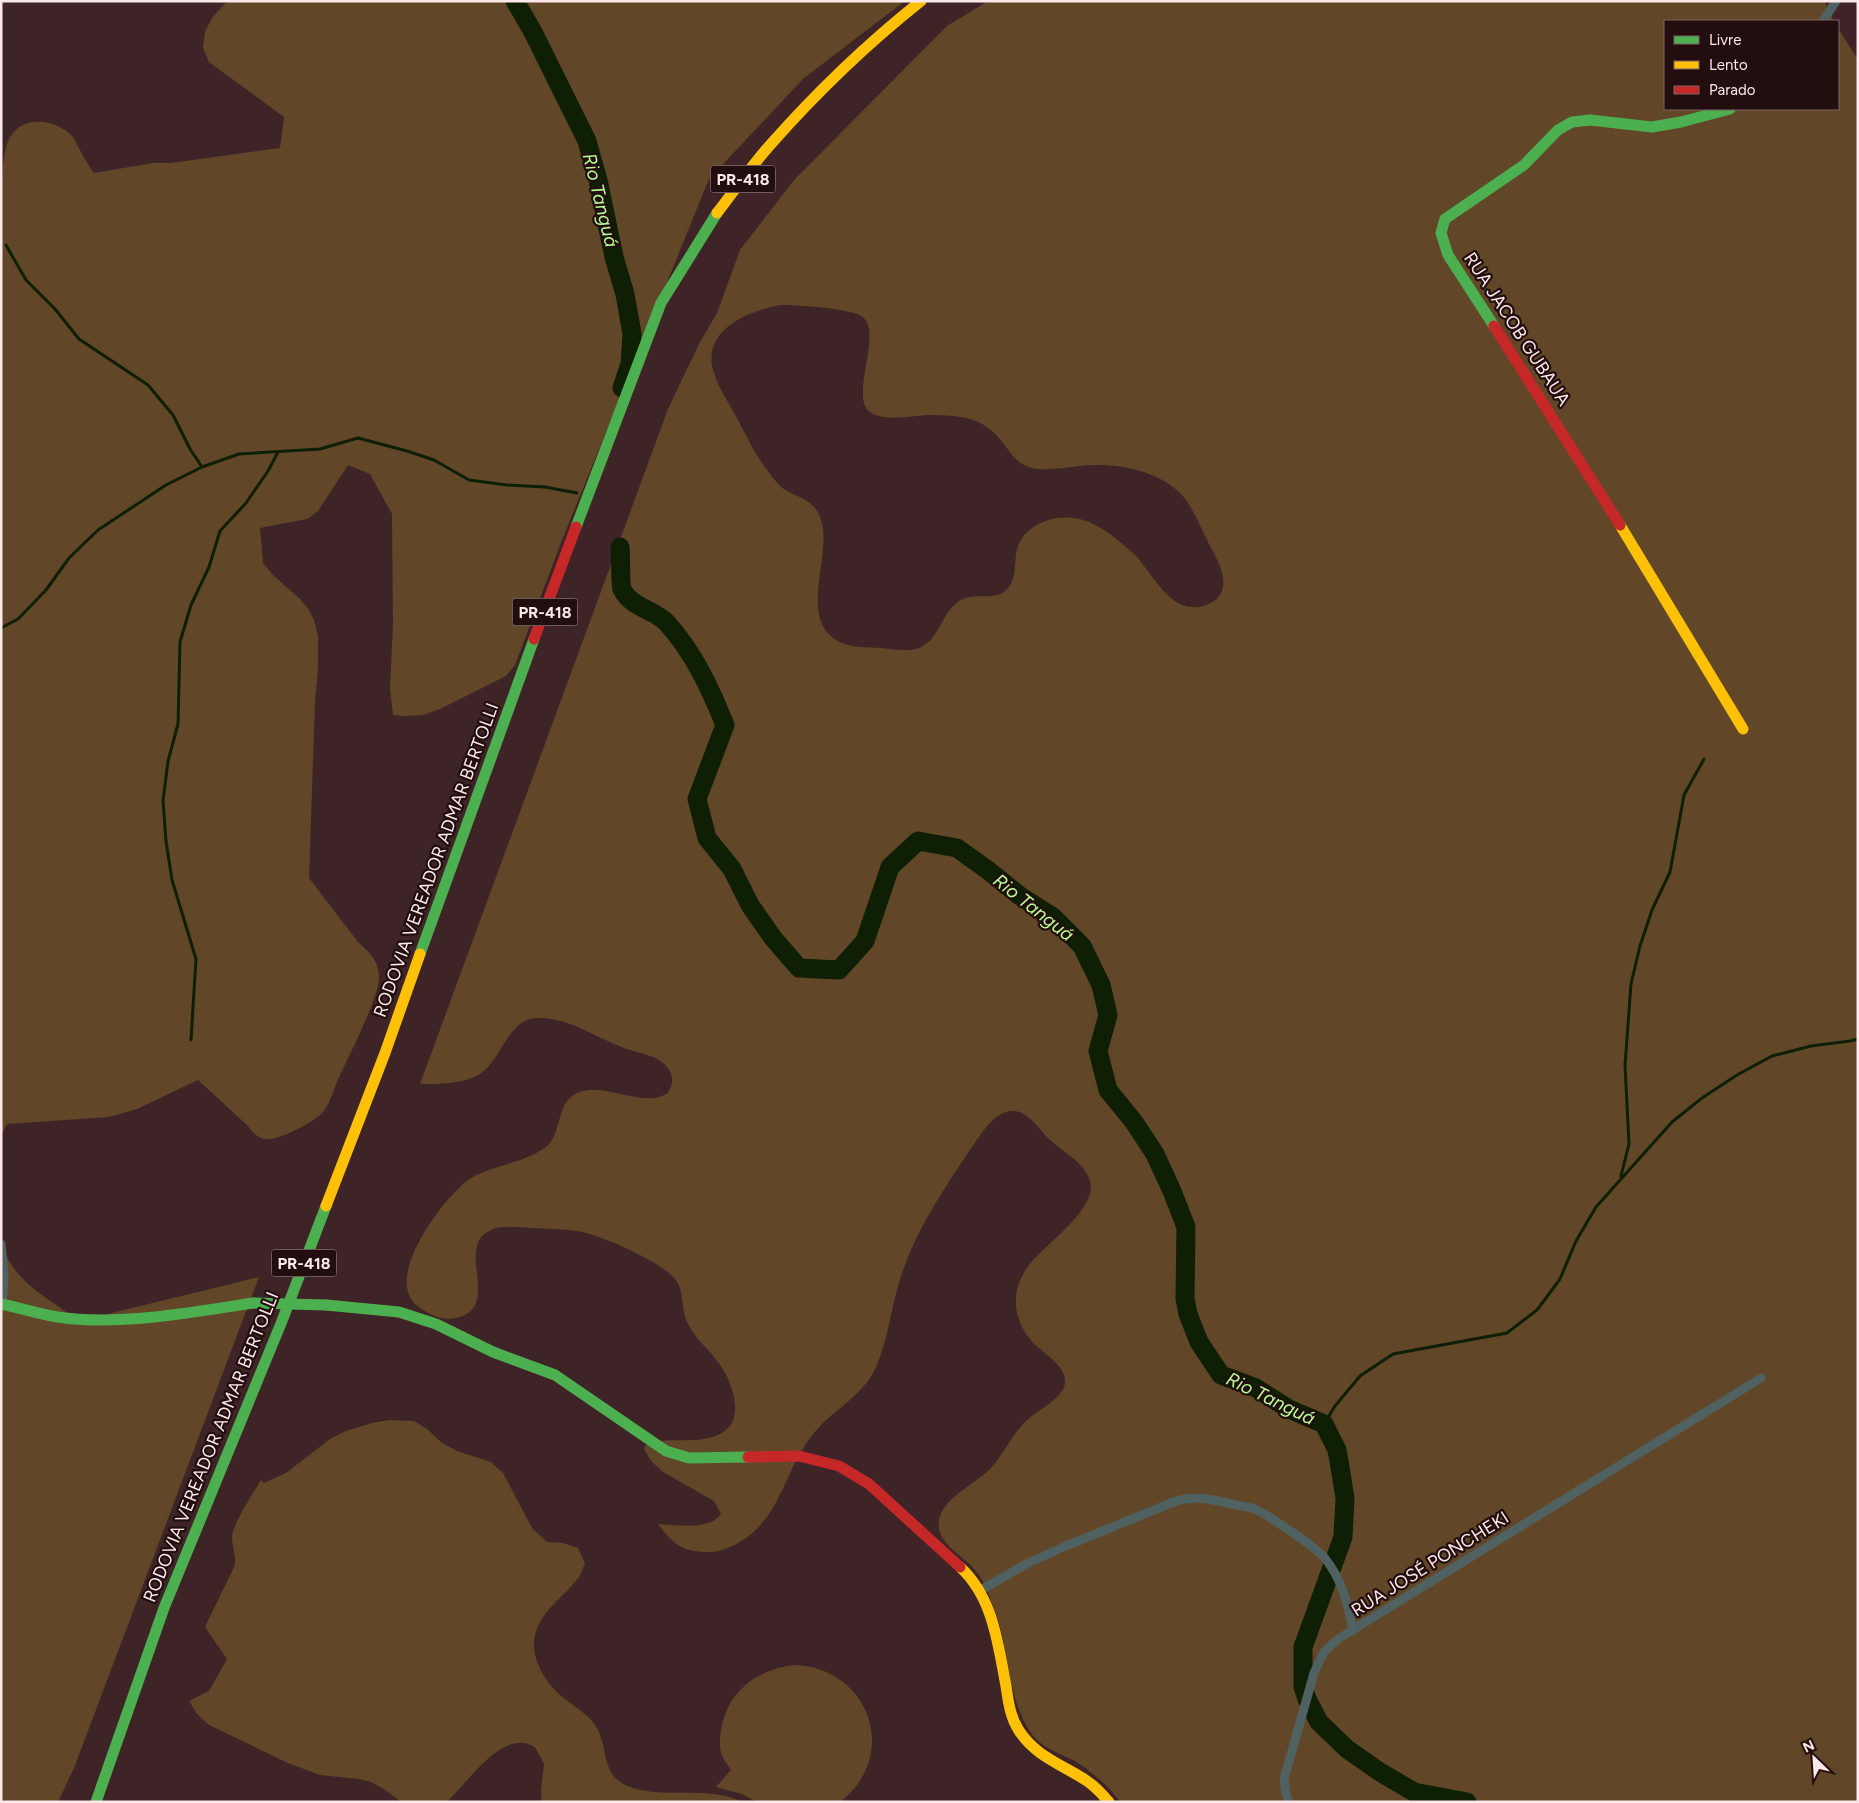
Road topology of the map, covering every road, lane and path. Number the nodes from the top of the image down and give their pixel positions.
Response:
1 (921, 1) edge
2 (1836, 1) edge
3 (1824, 20) edge
4 (1726, 110) edge
5 (1743, 729) dead end
6 (1, 1244) edge
7 (2, 1304) edge
8 (1761, 1378) dead end
9 (981, 1590) junction
10 (1354, 1631) junction
11 (96, 1802) edge
12 (1108, 1802) edge
13 (1290, 1802) edge

1 - 11 main road, RODOVIA VEREADOR ADMAR BERTOLLI / PR-418
2 - 3 street
4 - 5 main road, RUA JACOB GUBAUA
6 - 7 street
7 - 9 main road, bridge
8 - 10 street, RUA JOSÉ PONCHEKI
9 - 10 street, RUA JOSÉ PONCHEKI
9 - 12 main road
10 - 13 street

